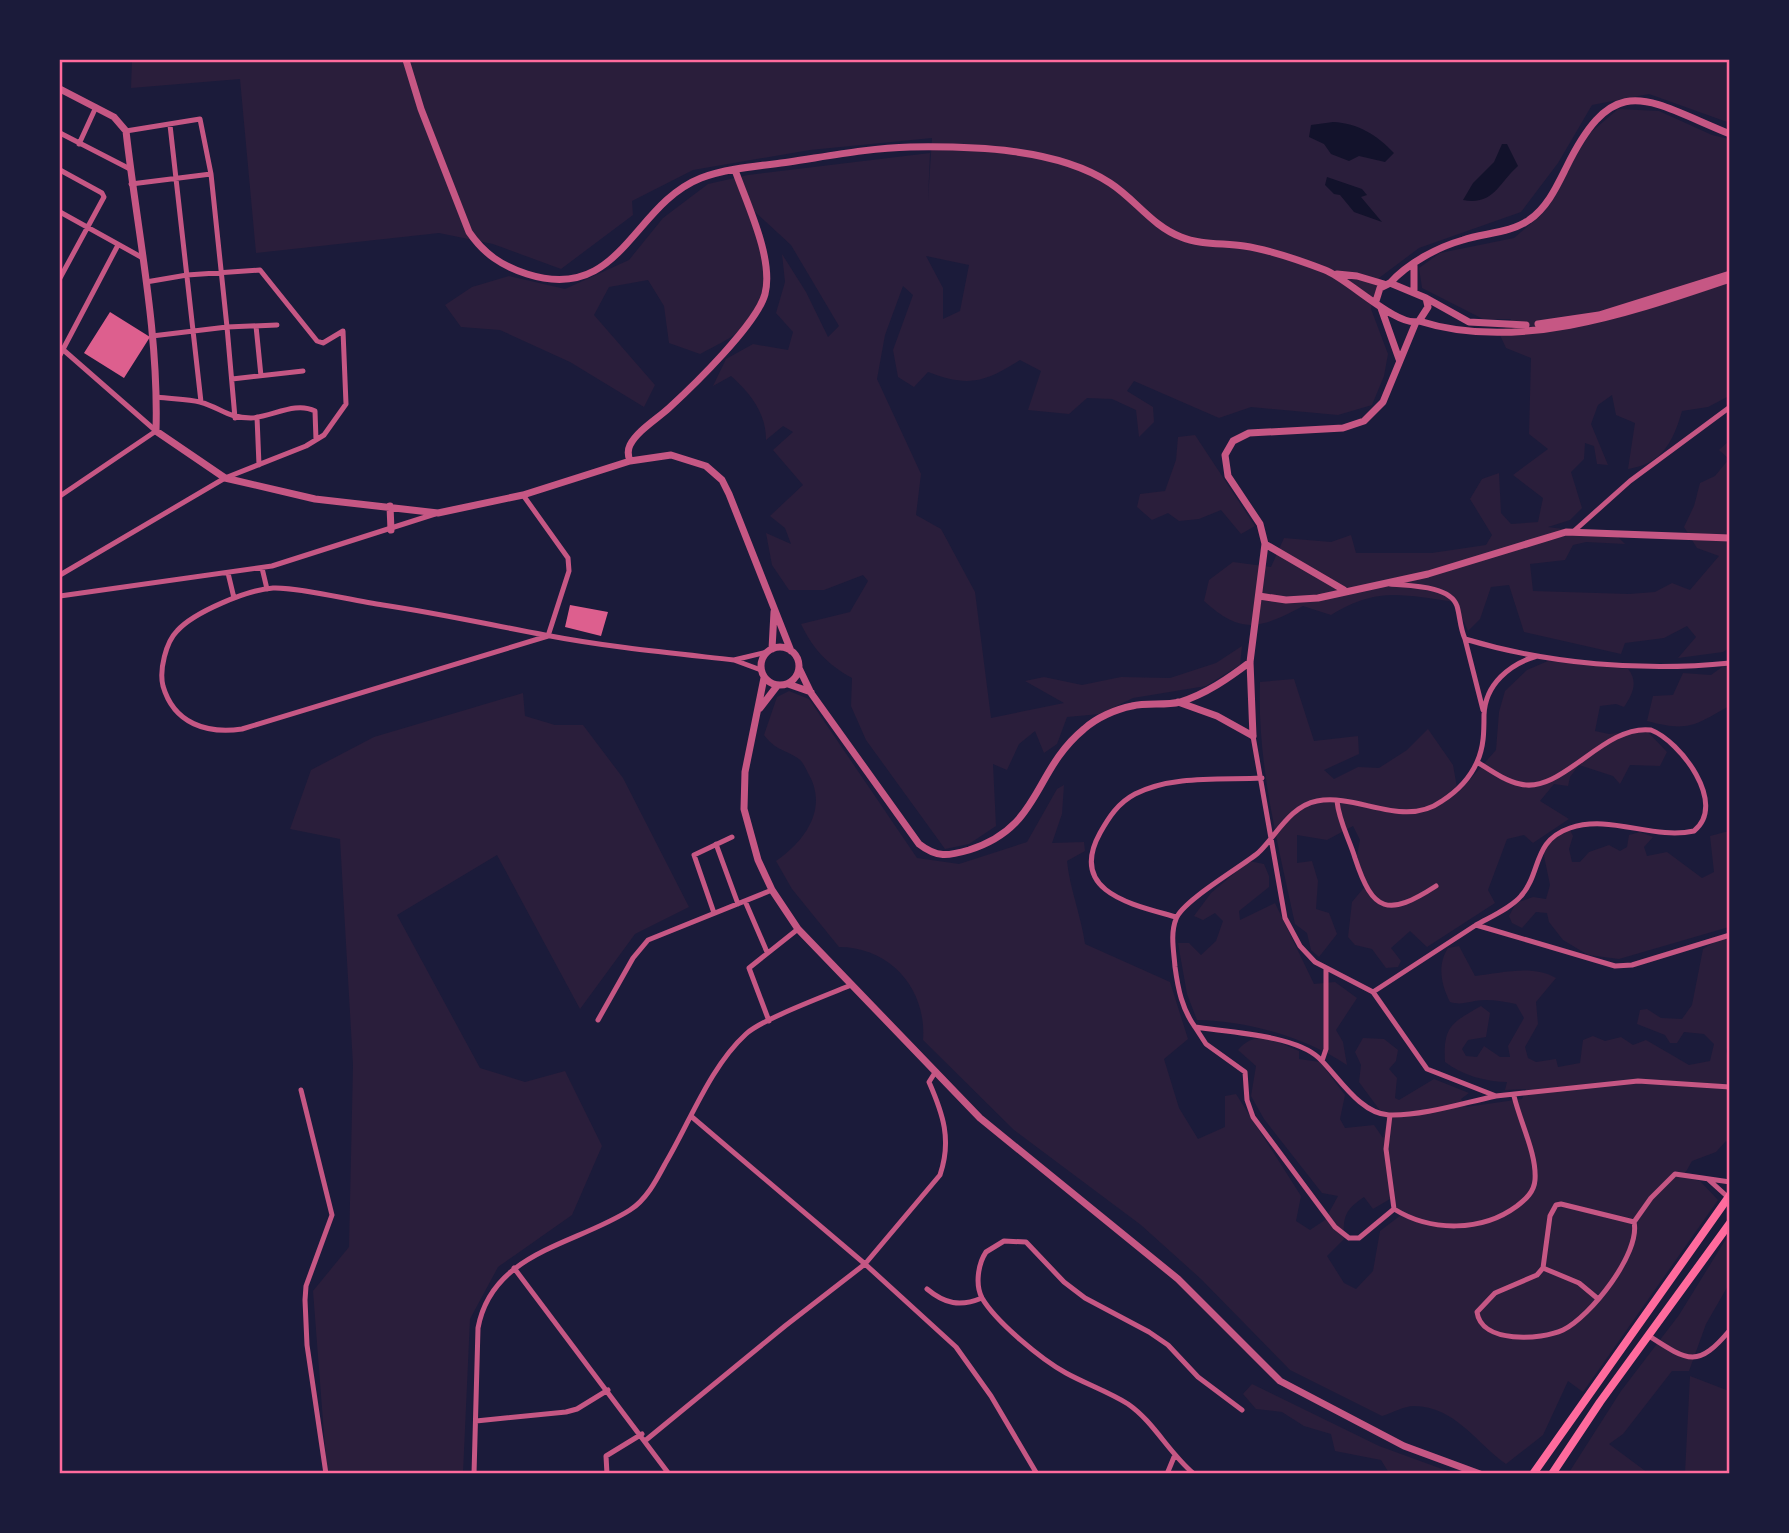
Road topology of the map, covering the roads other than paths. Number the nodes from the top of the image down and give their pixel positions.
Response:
1 (406, 60) edge
2 (60, 89) edge
3 (96, 107) junction
4 (170, 125) junction
5 (126, 131) junction
6 (60, 133) edge
7 (1730, 134) edge
8 (79, 144) junction
9 (130, 169) junction
10 (60, 170) edge
11 (735, 170) junction
12 (211, 174) junction
13 (174, 180) junction
14 (131, 184) junction
15 (60, 212) edge
16 (86, 227) junction
17 (118, 245) junction
18 (141, 257) junction
19 (1414, 266) junction
20 (222, 272) junction
21 (1336, 274) junction
22 (1730, 274) edge
23 (187, 275) junction
24 (60, 278) edge
25 (1730, 279) edge
26 (145, 282) junction
27 (1387, 283) junction
28 (1414, 292) junction
29 (1426, 298) junction
30 (1378, 304) junction
31 (1418, 322) junction
32 (277, 325) dead end
33 (256, 326) junction
34 (227, 327) junction
35 (193, 332) junction
36 (152, 336) junction
37 (61, 350) edge
38 (1399, 359) junction
39 (303, 371) dead end
40 (261, 376) junction
41 (232, 379) junction
42 (157, 397) junction
43 (201, 402) junction
44 (1730, 407) edge
45 (257, 417) junction
46 (235, 418) junction
47 (156, 431) junction
48 (316, 440) junction
49 (630, 461) junction
50 (259, 465) junction
51 (225, 478) junction
52 (523, 495) junction
53 (60, 496) edge
54 (390, 506) junction
55 (438, 513) junction
56 (391, 530) junction
57 (1574, 531) junction
58 (1730, 538) edge
59 (1265, 544) junction
60 (262, 568) junction
61 (228, 573) junction
62 (60, 575) edge
63 (1383, 584) junction
64 (267, 589) junction
65 (1344, 590) junction
66 (60, 596) edge
67 (1259, 596) junction
68 (234, 598) junction
69 (774, 608) junction
70 (548, 636) junction
71 (1465, 639) junction
72 (769, 650) junction
73 (791, 651) junction
74 (1537, 656) junction
75 (734, 660) junction
76 (1250, 662) junction
77 (1730, 663) edge
78 (799, 668) junction
79 (762, 674) junction
80 (788, 684) junction
81 (777, 686) junction
82 (811, 692) junction
83 (1178, 702) junction
84 (760, 709) junction
85 (1484, 713) junction
86 (1253, 736) junction
87 (1477, 762) junction
88 (1262, 778) junction
89 (1337, 801) junction
90 (732, 837) dead end
91 (1270, 840) junction
92 (716, 844) junction
93 (1436, 886) dead end
94 (772, 890) junction
95 (741, 903) junction
96 (714, 913) junction
97 (1176, 917) junction
98 (1476, 925) junction
99 (798, 929) junction
100 (1730, 934) edge
101 (766, 952) junction
102 (1326, 969) junction
103 (851, 985) junction
104 (1373, 992) junction
105 (598, 1020) dead end
106 (769, 1021) junction
107 (1195, 1027) junction
108 (1322, 1061) junction
109 (936, 1071) junction
110 (1730, 1087) edge
111 (301, 1090) dead end
112 (1496, 1096) junction
113 (1514, 1096) junction
114 (1390, 1115) junction
115 (692, 1117) junction
116 (1709, 1180) junction
117 (1730, 1182) edge
118 (1729, 1197) edge
119 (1394, 1209) junction
120 (1634, 1222) junction
121 (1730, 1223) edge
122 (865, 1264) junction
123 (514, 1268) junction
124 (1543, 1268) junction
125 (927, 1289) dead end
126 (982, 1298) junction
127 (1597, 1298) junction
128 (1730, 1329) edge
129 (1649, 1336) junction
130 (1720, 1344) junction
131 (1730, 1348) edge
132 (608, 1390) junction
133 (1242, 1410) dead end
134 (476, 1421) junction
135 (642, 1434) junction
136 (646, 1440) junction
137 (1174, 1457) junction
138 (326, 1474) edge
139 (474, 1474) edge
140 (607, 1474) edge
141 (669, 1474) edge
142 (1037, 1474) edge
143 (1167, 1474) edge
144 (1194, 1474) edge
145 (1480, 1474) edge
146 (1534, 1474) edge
147 (1552, 1474) edge

1 - 11 street
2 - 3 street
3 - 5 street
3 - 8 street
4 - 5 street
4 - 12 street
4 - 13 street
5 - 9 street
6 - 8 street
7 - 19 street
8 - 9 street
9 - 14 street
10 - 16 street
11 - 21 street
11 - 49 street
12 - 13 street
12 - 20 street
13 - 14 street
13 - 23 street
14 - 18 street
15 - 16 street
16 - 17 street
16 - 24 street
17 - 18 street
17 - 37 street
18 - 26 street
19 - 27 street
19 - 28 street
20 - 23 street
20 - 34 street
20 - 48 street
21 - 27 street
21 - 30 street
22 - 29 street
23 - 26 street
23 - 35 street
25 - 31 street
26 - 36 street
27 - 28 street
27 - 30 street
28 - 29 street
29 - 31 street
30 - 31 street
30 - 38 street
31 - 38 street
32 - 33 street
33 - 34 street
33 - 40 street
34 - 35 street
34 - 41 street
35 - 36 street
35 - 43 street
36 - 42 street
37 - 47 street
38 - 59 street
39 - 40 street
40 - 41 street
41 - 46 street
42 - 43 street
42 - 47 street
43 - 46 street
44 - 57 street
45 - 46 street
45 - 48 street
45 - 50 street
47 - 51 street
47 - 53 street
48 - 50 street
49 - 52 street
49 - 69 street
50 - 51 street
51 - 54 street
51 - 62 street
52 - 55 street
52 - 70 street
54 - 55 street
54 - 56 street
55 - 56 street
56 - 60 street
57 - 58 street
57 - 63 street
59 - 65 street
59 - 67 street
60 - 61 street
60 - 64 street
61 - 66 street
61 - 68 street
63 - 65 street
63 - 71 street
64 - 68 street
64 - 70 street
65 - 67 street
67 - 76 street
68 - 70 street
69 - 72 street
69 - 73 street
70 - 75 street
71 - 74 street
71 - 85 street
72 - 73 street
72 - 75 street
72 - 79 street
73 - 78 street
74 - 77 street
74 - 85 street
75 - 79 street
76 - 83 street
76 - 86 street
78 - 80 street
78 - 82 street
79 - 81 street
79 - 84 street
80 - 81 street
80 - 82 street
81 - 84 street
82 - 83 street
83 - 86 street
84 - 94 street
85 - 87 street
86 - 88 street
87 - 89 street
87 - 98 street
88 - 91 street
88 - 97 street
89 - 91 street
89 - 93 street
90 - 92 street
91 - 97 street
91 - 102 street
92 - 95 street
92 - 96 street
94 - 95 street
94 - 99 street
95 - 96 street
95 - 101 street
96 - 105 street
97 - 107 street
98 - 100 street
98 - 104 street
99 - 101 street
99 - 103 street
101 - 106 street
102 - 104 street
102 - 108 street
103 - 106 street
103 - 109 street
104 - 112 street
106 - 115 street
107 - 108 street
107 - 119 street
108 - 114 street
109 - 122 street
109 - 145 street
110 - 113 street
111 - 138 street
112 - 113 street
112 - 114 street
113 - 119 street
114 - 119 street
115 - 122 street
115 - 123 street
116 - 117 street
116 - 118 street
116 - 120 street
118 - 146 main road
120 - 124 street
120 - 127 street
121 - 129 main road
122 - 136 street
122 - 142 street
123 - 132 street
123 - 134 street
124 - 127 street
124 - 127 street
125 - 126 street
126 - 133 street
126 - 137 street
128 - 130 street
129 - 130 street
129 - 147 main road
130 - 131 street
132 - 134 street
132 - 135 street
134 - 139 street
135 - 136 street
135 - 140 street
136 - 141 street
137 - 143 street
137 - 144 street

